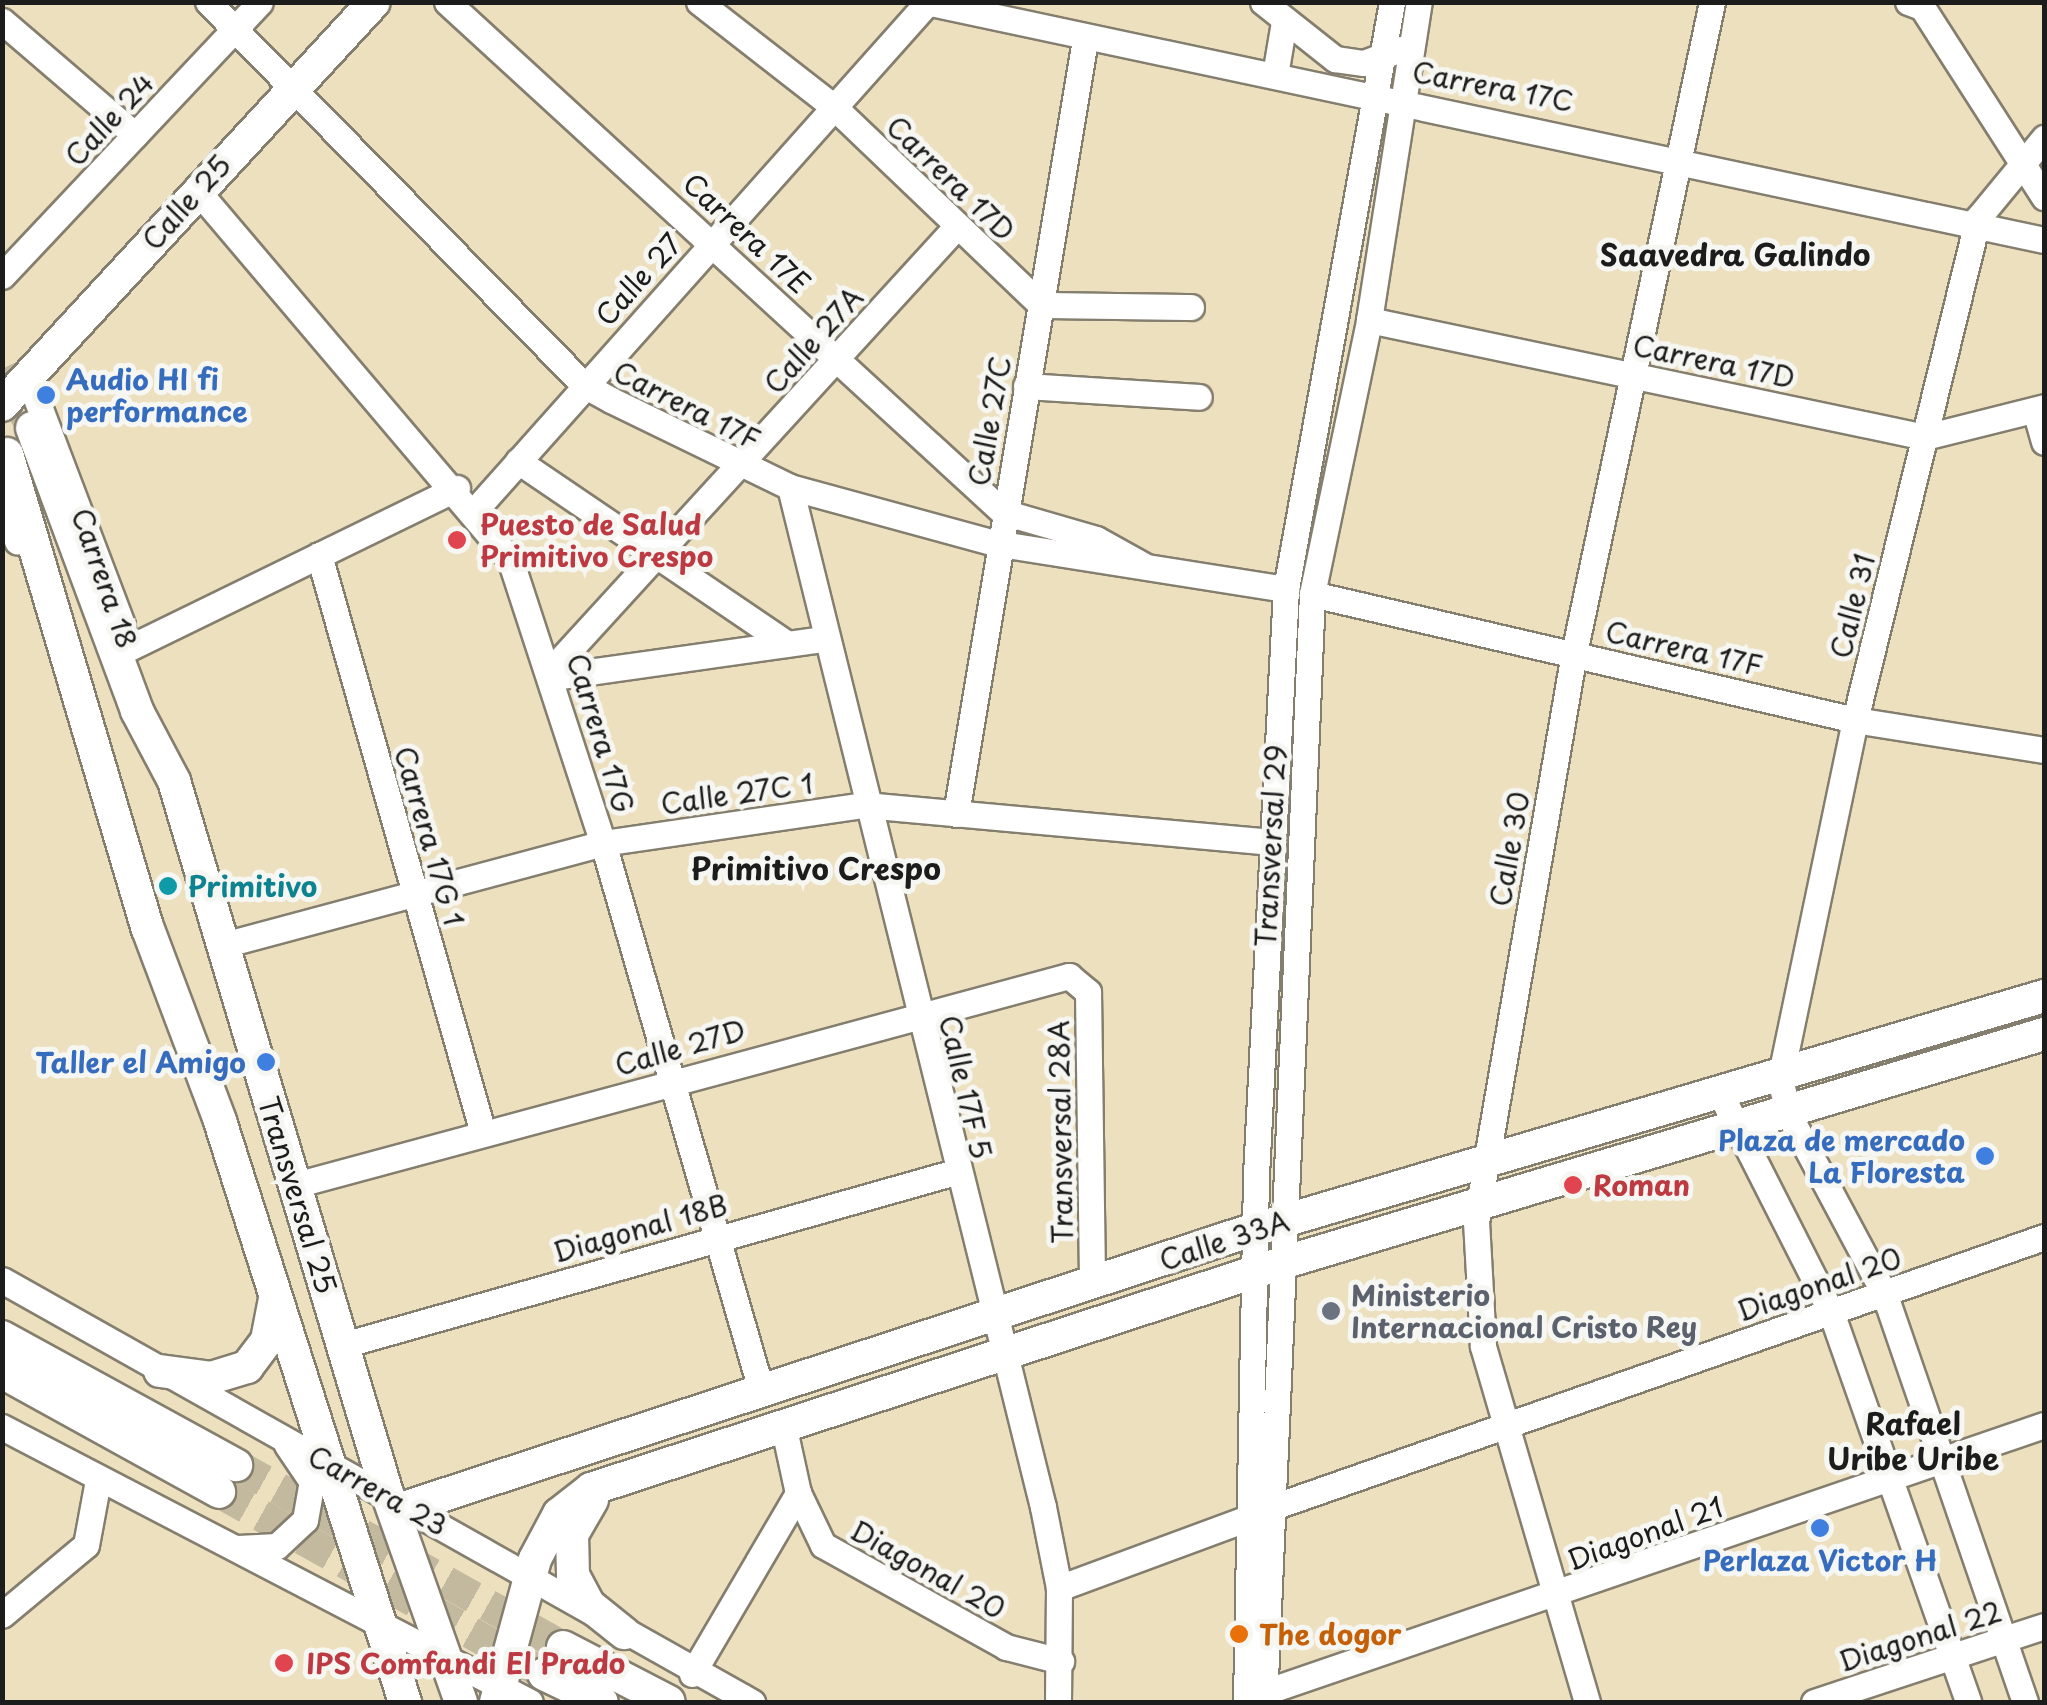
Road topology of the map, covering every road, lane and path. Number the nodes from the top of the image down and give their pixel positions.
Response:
1 (208, 2) edge
2 (260, 2) edge
3 (374, 2) edge
4 (447, 2) edge
5 (700, 2) edge
6 (1263, 2) edge
7 (1392, 2) edge
8 (1419, 2) edge
9 (1712, 2) edge
10 (927, 3) edge
11 (1919, 4) edge
12 (2, 21) edge
13 (1284, 22) junction
14 (235, 29) junction
15 (1085, 40) junction
16 (1415, 41) junction
17 (1386, 56) junction
18 (1275, 75) junction
19 (292, 88) junction
20 (1382, 94) junction
21 (1408, 99) junction
22 (835, 108) junction
23 (135, 135) junction
24 (2044, 138) edge
25 (1684, 156) junction
26 (2017, 162) junction
27 (196, 189) junction
28 (2044, 198) edge
29 (1978, 218) junction
30 (956, 226) junction
31 (2044, 240) edge
32 (713, 241) junction
33 (2, 276) edge
34 (1040, 306) junction
35 (1191, 307) dead end
36 (1369, 320) junction
37 (838, 357) junction
38 (1630, 374) junction
39 (28, 377) junction
40 (584, 385) junction
41 (1026, 386) junction
42 (1199, 397) dead end
43 (2, 405) edge
44 (2040, 409) edge
45 (32, 428) tunnel mouth
46 (1925, 437) junction
47 (2044, 442) edge
48 (7, 454) tunnel mouth
49 (518, 461) junction
50 (737, 467) junction
51 (790, 487) junction
52 (456, 488) junction
53 (2, 498) edge
54 (476, 510) junction
55 (1003, 512) junction
56 (995, 542) junction
57 (656, 554) junction
58 (319, 555) junction
59 (1151, 572) junction
60 (1286, 589) junction
61 (1312, 594) junction
62 (825, 639) junction
63 (787, 644) junction
64 (130, 648) junction
65 (1574, 653) junction
66 (552, 674) junction
67 (128, 689) joint
68 (87, 703) joint
69 (1854, 720) junction
70 (2044, 750) edge
71 (174, 782) junction
72 (110, 805) junction
73 (865, 805) junction
74 (956, 814) junction
75 (604, 842) junction
76 (1272, 842) junction
77 (415, 892) junction
78 (223, 945) junction
79 (1082, 982) joint
80 (2044, 996) edge
81 (918, 1012) junction
82 (2044, 1034) edge
83 (1780, 1079) junction
84 (672, 1080) junction
85 (1721, 1095) junction
86 (1788, 1113) junction
87 (1732, 1130) junction
88 (483, 1133) junction
89 (1484, 1163) junction
90 (955, 1172) junction
91 (295, 1185) junction
92 (1478, 1206) junction
93 (1270, 1225) junction
94 (716, 1237) junction
95 (2044, 1237) edge
96 (1268, 1267) junction
97 (2, 1280) edge
98 (1092, 1283) junction
99 (276, 1290) junction
100 (1884, 1293) junction
101 (1832, 1312) junction
102 (993, 1320) junction
103 (2, 1337) edge
104 (343, 1345) junction
105 (1003, 1352) junction
106 (160, 1370) junction
107 (2, 1372) edge
108 (762, 1393) junction
109 (783, 1424) junction
110 (2044, 1425) edge
111 (1503, 1426) junction
112 (2, 1427) edge
113 (264, 1427) junction
114 (324, 1459) junction
115 (1944, 1461) junction
116 (1893, 1476) junction
117 (98, 1480) junction
118 (623, 1481) junction
119 (798, 1494) junction
120 (399, 1500) junction
121 (1263, 1512) junction
122 (208, 1538) junction
123 (529, 1576) junction
124 (1059, 1588) junction
125 (1551, 1599) junction
126 (2, 1615) edge
127 (380, 1626) junction
128 (2044, 1626) edge
129 (624, 1633) junction
130 (2006, 1639) junction
131 (1954, 1654) junction
132 (449, 1660) junction
133 (1061, 1661) junction
134 (692, 1674) junction
135 (546, 1675) edge
136 (498, 1694) edge
137 (1258, 1699) edge
138 (405, 1702) edge
139 (461, 1702) edge
140 (602, 1702) edge
141 (669, 1702) edge
142 (752, 1702) edge
143 (1058, 1702) edge
144 (1586, 1702) edge
145 (1814, 1702) edge
146 (1968, 1702) edge
147 (2025, 1702) edge

1 - 14 street, Carrera 17F
2 - 14 street, Calle 24
3 - 19 main road, Calle 25
4 - 32 street, Carrera 17E
5 - 22 street, Carrera 17D
6 - 13 street
7 - 17 street, Transversal 29
8 - 16 street, Transversal 29
9 - 25 street, Calle 30
10 - 15 street, Carrera 17C
10 - 22 street, Calle 27
11 - 26 street
12 - 23 street
13 - 17 street
13 - 18 street
14 - 19 street, Carrera 17F
14 - 23 street, Calle 24
15 - 18 street, Carrera 17C
15 - 34 street, Calle 27C
16 - 17 street
16 - 21 street, Transversal 29
17 - 20 street, Transversal 29
18 - 20 street, Carrera 17C
19 - 27 main road, Calle 25
19 - 40 street, Carrera 17F
20 - 21 street, Carrera 17C
20 - 60 street, Transversal 29
21 - 25 street, Carrera 17C
21 - 36 street, Transversal 29
22 - 30 street, Carrera 17D
22 - 32 street, Calle 27
23 - 33 street, Calle 24
24 - 26 street, Calle 31
25 - 29 street, Carrera 17C
25 - 38 street, Calle 30
26 - 28 street
26 - 29 street, Calle 31
27 - 39 main road, Calle 25
27 - 52 street, Carrera 17G
29 - 31 street, Carrera 17C
29 - 46 street, Calle 31
30 - 34 street, Carrera 17D
30 - 37 street, Calle 27A
32 - 37 street, Carrera 17E
32 - 40 street, Calle 27
34 - 35 street
34 - 41 street, Calle 27C
36 - 38 street, Carrera 17D
36 - 61 street, Transversal 29
37 - 50 street, Calle 27A
37 - 55 street, Carrera 17E
38 - 46 street, Carrera 17D
38 - 65 street, Calle 30
39 - 43 main road, Calle 25
39 - 64 street, Carrera 18
40 - 49 street, Calle 27
40 - 50 street, Carrera 17F
41 - 42 street
41 - 55 street, Calle 27C
44 - 46 street, Carrera 17D
44 - 47 street
45 - 67 main road, Carrera 18
46 - 69 street, Calle 31
48 - 68 main road, Carrera 18
49 - 54 street, Calle 27
49 - 57 street
50 - 51 street, Carrera 17F
50 - 57 street, Calle 27A
51 - 56 street, Carrera 17F
51 - 62 street, Calle 17F 5
52 - 54 street, Carrera 17G
52 - 58 street
53 - 72 street
54 - 66 street, Carrera 17G
55 - 56 street, Calle 27C
55 - 59 street
56 - 59 street, Carrera 17F
56 - 74 street, Calle 27C
57 - 63 street
57 - 66 street, Calle 27A
58 - 64 street
58 - 77 street, Carrera 17G 1
59 - 60 street, Carrera 17F
60 - 76 street, Transversal 29
61 - 65 street, Carrera 17F
61 - 93 street, Transversal 29
62 - 63 street
62 - 73 street, Calle 17F 5
63 - 66 street
64 - 71 street, Carrera 18
65 - 69 street, Carrera 17F
65 - 89 street, Calle 30
66 - 75 street, Carrera 17G
67 - 71 main road, Transversal 25
68 - 72 main road, Transversal 25
69 - 70 street, Carrera 17F
69 - 83 street, Calle 31
71 - 78 main road, Transversal 25
72 - 99 main road, Transversal 25
73 - 74 street, Calle 27C 1
73 - 75 street, Calle 27C 1
73 - 81 street, Calle 17F 5
74 - 76 street, Calle 27C 1
75 - 77 street, Calle 27C 1
75 - 84 street, Carrera 17G
76 - 93 street, Transversal 29
77 - 78 street, Calle 27C 1
77 - 88 street, Carrera 17G 1
78 - 91 main road, Transversal 25
79 - 81 street, Calle 27D
79 - 98 street, Transversal 28A
80 - 83 main road, Calle 33A
81 - 84 street, Calle 27D
81 - 90 street, Calle 17F 5
82 - 86 main road, Calle 33A
83 - 85 main road, Calle 33A
83 - 86 street, Calle 31
84 - 88 street, Calle 27D
84 - 94 street, Carrera 17G
85 - 87 street
85 - 89 main road, Calle 33A
86 - 87 main road, Calle 33A
86 - 100 street, Calle 31
87 - 92 main road, Calle 33A
87 - 101 street
88 - 91 street, Calle 27D
89 - 92 street, Calle 30
89 - 93 main road, Calle 33A
90 - 94 street, Diagonal 18B
90 - 102 street, Calle 17F 5
91 - 104 main road, Transversal 25
92 - 96 main road, Calle 33A
92 - 111 street, Calle 30
93 - 96 street, Transversal 29
93 - 98 main road, Calle 33A
94 - 104 street, Diagonal 18B
94 - 108 street, Carrera 17G
95 - 100 street, Diagonal 20
96 - 105 main road, Calle 33A
96 - 121 street, Transversal 29
97 - 106 street, Carrera 23
98 - 102 main road, Calle 33A
99 - 106 main road
99 - 114 main road, Transversal 25
100 - 101 street, Diagonal 20
100 - 115 street, Calle 31
101 - 111 street, Diagonal 20
101 - 116 street
102 - 105 street, Calle 17F 5
102 - 108 main road, Calle 33A
103 - 107 main road
104 - 120 main road, Transversal 25
105 - 109 main road, Calle 33A
105 - 124 street, Calle 17F 5
106 - 113 street, Carrera 23
108 - 120 main road, Calle 33A
109 - 118 main road, Calle 33A
109 - 119 street, Diagonal 20
110 - 115 street, Diagonal 21
111 - 121 street, Diagonal 20
111 - 125 street, Calle 30
112 - 117 street
113 - 114 street, Carrera 23
113 - 122 street
114 - 120 street, Carrera 23
114 - 127 main road, Transversal 25
115 - 116 street, Diagonal 21
115 - 130 street, Calle 31
116 - 125 street, Diagonal 21
116 - 131 street
117 - 122 street
117 - 126 street
118 - 123 main road, Calle 33A
118 - 129 main road
119 - 133 street, Diagonal 20
119 - 134 street
120 - 123 street, Carrera 23
120 - 132 main road, Transversal 25
121 - 124 street, Diagonal 20
121 - 137 street, Transversal 29
122 - 127 street
123 - 129 street, Carrera 23
123 - 136 main road
124 - 133 street, Calle 17F 5
125 - 137 street, Diagonal 21
125 - 144 street, Calle 30
127 - 132 street
127 - 138 main road, Transversal 25
128 - 130 street, Diagonal 22
129 - 134 street, Carrera 23
130 - 131 street, Diagonal 22
130 - 147 street, Calle 31
131 - 145 street, Diagonal 22
131 - 146 street
132 - 136 street
132 - 139 main road, Transversal 25
133 - 143 street, Calle 17F 5
134 - 142 street, Carrera 23
135 - 136 street
135 - 140 main road
135 - 141 main road

